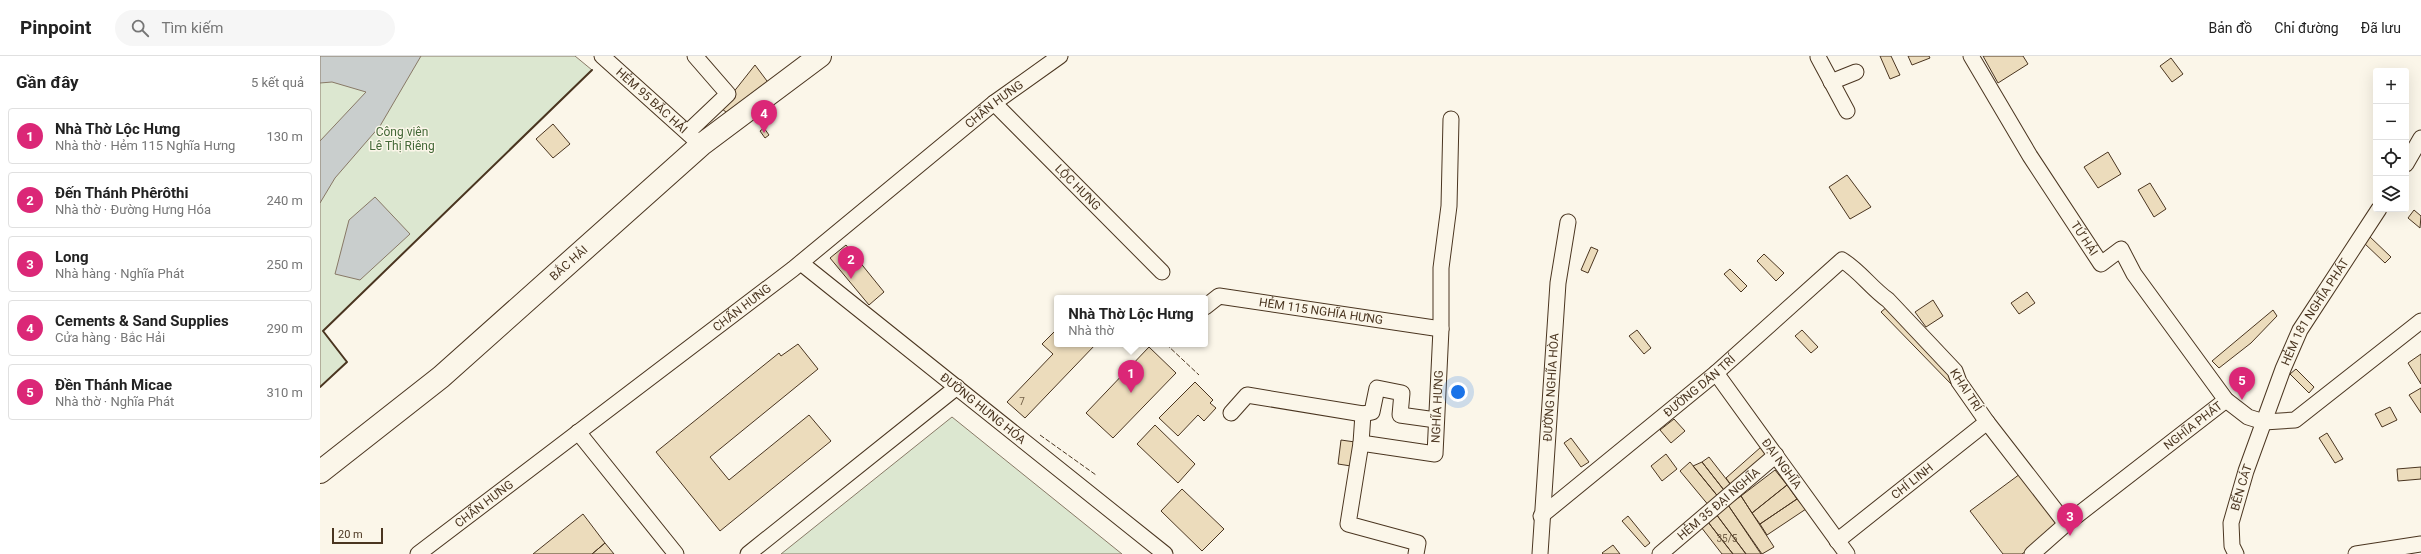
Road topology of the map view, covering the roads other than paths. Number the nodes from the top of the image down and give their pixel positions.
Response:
1 (602, 56) edge
2 (695, 56) edge
3 (820, 56) edge
4 (1060, 56) edge
5 (1970, 56) edge
6 (1818, 57) dead end
7 (1856, 72) dead end
8 (1831, 82) junction
9 (994, 103) junction
10 (1847, 111) dead end
11 (1452, 119) dead end
12 (2421, 138) edge
13 (694, 139) junction
14 (2409, 159) edge
15 (2377, 212) edge
16 (1568, 222) dead end
17 (801, 263) junction
18 (1854, 268) joint
19 (1162, 272) dead end
20 (1208, 305) edge
21 (2421, 321) edge
22 (1441, 329) junction
23 (1716, 373) junction
24 (957, 387) junction
25 (2226, 400) junction
26 (1231, 413) dead end
27 (1363, 414) junction
28 (1436, 420) junction
29 (1987, 422) junction
30 (2264, 422) junction
31 (578, 432) junction
32 (1361, 443) junction
33 (1776, 455) junction
34 (320, 472) edge
35 (1541, 516) junction
36 (2066, 524) junction
37 (1837, 541) junction
38 (2421, 544) edge
39 (418, 554) edge
40 (676, 554) edge
41 (748, 554) edge
42 (1165, 554) edge
43 (1416, 554) edge
44 (1540, 554) edge
45 (1660, 554) edge
46 (1847, 554) edge
47 (2032, 554) edge
48 (2236, 554) edge
49 (2356, 554) edge

1 - 13 street, HẺM 95 BẮC HẢI
2 - 13 street
3 - 13 street, BẮC HẢI
4 - 9 street, CHẤN HƯNG
5 - 25 street, TỨ HẢI
6 - 8 street
7 - 8 street
8 - 10 street
9 - 17 street, CHẤN HƯNG
9 - 19 street, LỘC HƯNG
11 - 22 street, NGHĨA HƯNG
12 - 14 street
13 - 34 street, BẮC HẢI
15 - 30 street, HẺM 181 NGHĨA PHÁT
16 - 35 street, ĐƯỜNG NGHĨA HÒA
17 - 24 street, ĐƯỜNG HƯNG HÓA
17 - 31 street, CHẤN HƯNG
18 - 23 street, ĐƯỜNG DÂN TRÍ
18 - 29 street, KHAI TRÍ
20 - 22 street, HẺM 115 NGHĨA HƯNG
21 - 30 street, NGHĨA PHÁT
22 - 28 street, NGHĨA HƯNG
23 - 33 street, ĐẠI NGHĨA
23 - 35 street, ĐƯỜNG DÂN TRÍ
24 - 41 street
24 - 42 street, ĐƯỜNG HƯNG HÓA
25 - 30 street, NGHĨA PHÁT
25 - 36 street, NGHĨA PHÁT
26 - 27 street
27 - 28 street
27 - 32 street
28 - 32 street, NGHĨA HƯNG
29 - 36 street, KHAI TRÍ
29 - 37 street, CHÍ LINH
30 - 48 street, BẾN CÁT
31 - 39 street, CHẤN HƯNG
31 - 40 street
32 - 43 street
33 - 37 street, ĐẠI NGHĨA
33 - 45 street, HẺM 35 ĐẠI NGHĨA
35 - 44 street, ĐƯỜNG NGHĨA HÒA
36 - 47 street, NGHĨA PHÁT
37 - 46 street, ĐẠI NGHĨA
38 - 49 street

